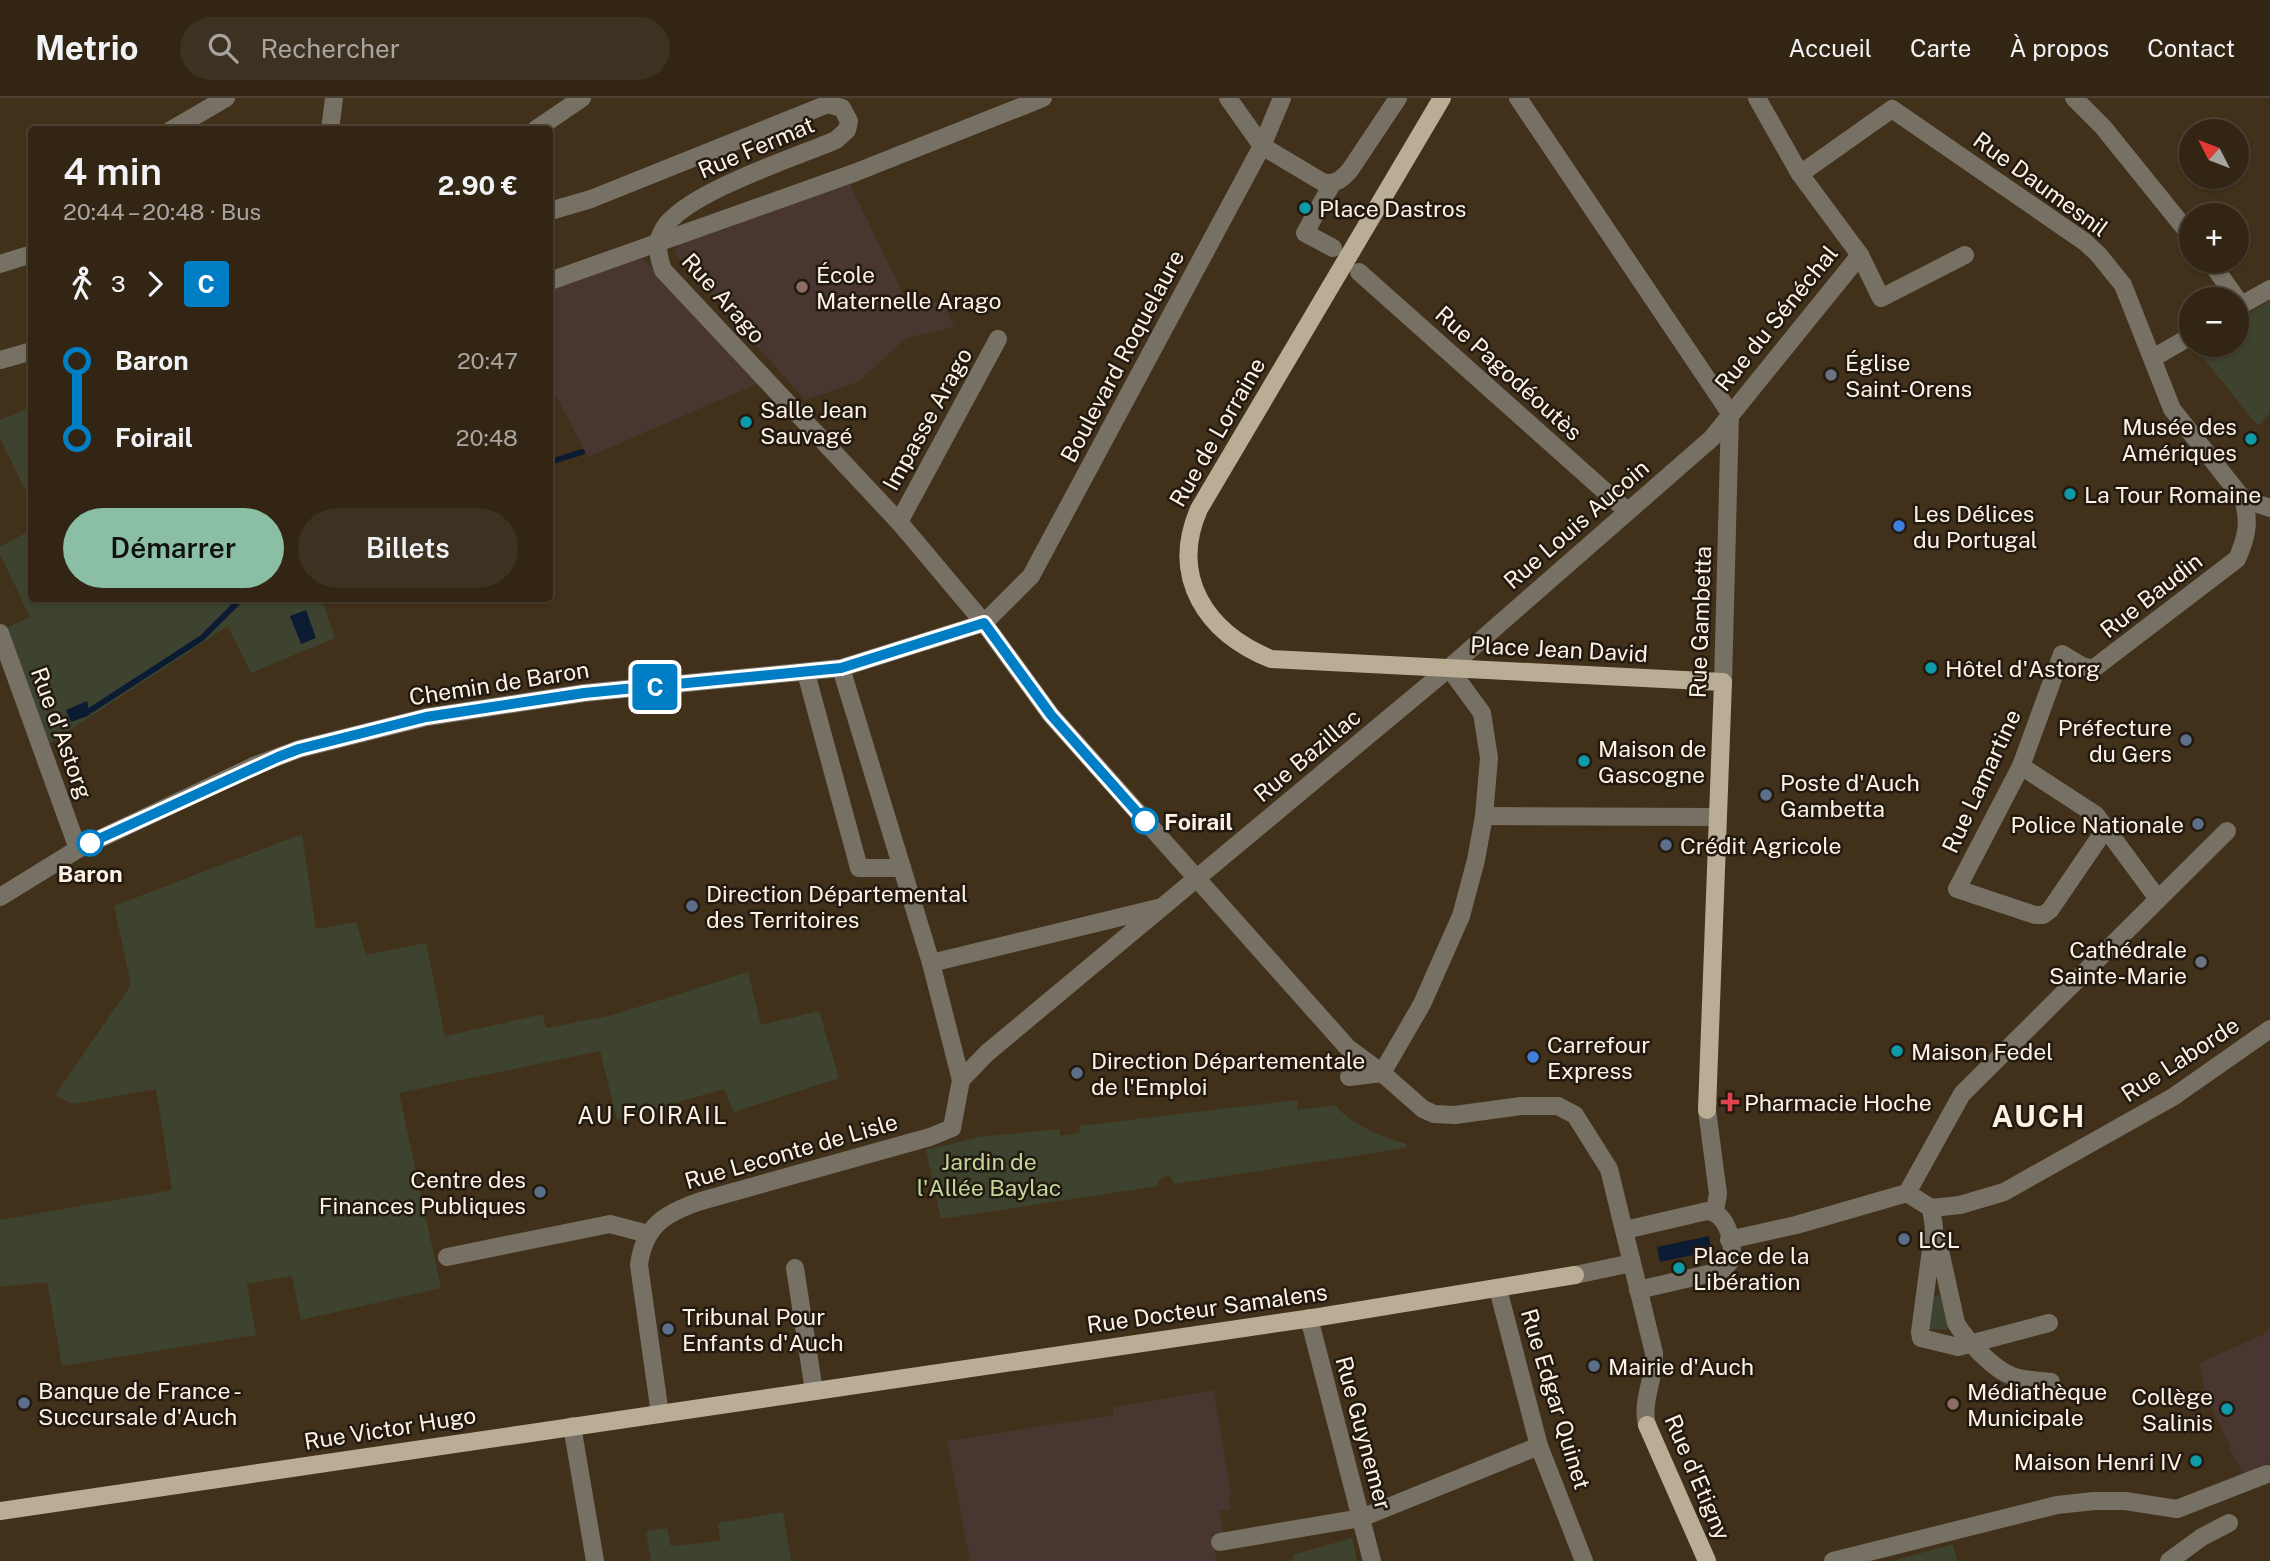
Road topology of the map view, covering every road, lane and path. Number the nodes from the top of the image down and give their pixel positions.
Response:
1 (226, 98) edge
2 (334, 98) edge
3 (582, 98) edge
4 (1042, 98) edge
5 (1228, 98) edge
6 (1282, 98) edge
7 (1398, 98) edge
8 (1442, 98) edge
9 (1518, 98) edge
10 (1758, 98) edge
11 (2074, 98) edge
12 (178, 126) edge
13 (330, 126) edge
14 (541, 126) edge
15 (1262, 146) junction
16 (1800, 174) junction
17 (1332, 184) junction
18 (553, 210) edge
19 (2179, 221) edge
20 (658, 244) junction
21 (1333, 248) dead end
22 (28, 255) edge
23 (1860, 255) junction
24 (1965, 255) dead end
25 (0, 264) edge
26 (1359, 272) dead end
27 (553, 280) edge
28 (2270, 289) edge
29 (2249, 301) edge
30 (998, 339) dead end
31 (2179, 342) edge
32 (28, 352) edge
33 (2153, 358) junction
34 (0, 360) edge
35 (1731, 413) junction
36 (2243, 499) junction
37 (2270, 508) edge
38 (1627, 511) junction
39 (899, 522) junction
40 (984, 623) junction
41 (0, 633) edge
42 (2062, 654) joint
43 (841, 668) junction
44 (1449, 668) junction
45 (799, 674) junction
46 (1723, 682) junction
47 (2021, 766) junction
48 (1484, 816) junction
49 (1717, 817) junction
50 (2106, 828) junction
51 (2227, 831) dead end
52 (78, 849) junction
53 (902, 868) junction
54 (1197, 879) junction
55 (0, 897) edge
56 (2158, 899) junction
57 (1165, 906) junction
58 (931, 963) junction
59 (2268, 1034) edge
60 (1382, 1073) junction
61 (1349, 1077) dead end
62 (961, 1080) junction
63 (1707, 1110) joint
64 (1907, 1193) junction
65 (1931, 1208) junction
66 (1715, 1211) junction
67 (1934, 1227) junction
68 (1625, 1230) junction
69 (648, 1234) junction
70 (1730, 1240) junction
71 (447, 1257) dead end
72 (1632, 1263) junction
73 (795, 1268) dead end
74 (1575, 1275) joint
75 (1498, 1289) junction
76 (1639, 1290) junction
77 (1309, 1318) junction
78 (2049, 1323) dead end
79 (1972, 1345) junction
80 (2051, 1382) dead end
81 (814, 1391) junction
82 (787, 1395) joint
83 (660, 1414) junction
84 (1647, 1425) joint
85 (572, 1426) junction
86 (1539, 1446) junction
87 (2267, 1474) dead end
88 (0, 1511) edge
89 (1361, 1518) junction
90 (2230, 1523) dead end
91 (1220, 1542) dead end
92 (594, 1561) edge
93 (1372, 1561) edge
94 (1584, 1561) edge
95 (1707, 1561) edge
96 (1833, 1561) edge
97 (2169, 1561) edge

1 - 12 street
2 - 13 street
3 - 14 street
4 - 20 street, Rue Arago
5 - 15 street
6 - 15 street, Boulevard Roquelaure
7 - 17 street
8 - 44 main road, Rue de Lorraine
9 - 35 street
10 - 16 street
11 - 19 street
15 - 17 street
15 - 40 street, Boulevard Roquelaure
16 - 23 street
16 - 33 street, Rue Daumesnil
17 - 21 street
18 - 20 street, Rue Fermat
20 - 27 street
20 - 39 street, Rue Arago
22 - 25 street
23 - 24 street
23 - 35 street, Rue du Sénéchal
26 - 38 street, Rue Pagodéoutès
28 - 29 street
30 - 39 street, Impasse Arago
31 - 33 street
32 - 34 street
33 - 36 street, Rue Daumesnil
35 - 38 street, Rue Louis Aucoin
35 - 46 street, Rue Gambetta
36 - 37 street
36 - 42 street, Rue Baudin
38 - 44 street, Rue Louis Aucoin
39 - 40 street, Rue Arago
40 - 43 street, Chemin de Baron
40 - 54 street, Rue Arago
41 - 52 street, Rue d'Astorg
42 - 47 street, Rue Lamartine
43 - 45 street, Chemin de Baron
43 - 53 street
44 - 46 main road, Place Jean David
44 - 48 street, Place Jean David
44 - 54 street, Rue Bazillac
45 - 52 street, Chemin de Baron
45 - 53 street
46 - 49 main road, Rue Gambetta
47 - 50 street
47 - 50 street, Rue Lamartine
48 - 49 street
48 - 60 street, Place Jean David
49 - 63 main road, Rue Gambetta
50 - 56 street
51 - 56 street
52 - 55 street, Chemin de Baron
53 - 58 street
54 - 57 street, Rue Bazillac
54 - 60 street, Rue Arago
56 - 64 street
57 - 58 street
57 - 62 street, Rue Bazillac
58 - 62 street
59 - 65 street, Rue Laborde
60 - 61 street
60 - 68 street, Rue Arago
62 - 69 street, Rue Leconte de Lisle
63 - 66 street, Rue Gambetta
64 - 65 street
64 - 70 street
65 - 67 street
66 - 68 street
66 - 70 street
67 - 79 street
67 - 79 street
68 - 72 street
69 - 71 street
69 - 83 street
70 - 76 street
72 - 74 street, Rue Docteur Samalens
72 - 76 street
73 - 81 street
74 - 75 main road, Rue Docteur Samalens
75 - 77 main road, Rue Docteur Samalens
75 - 86 street, Rue Edgar Quinet
76 - 84 street, Rue d'Etigny
77 - 81 main road, Rue Docteur Samalens
77 - 89 street, Rue Guynemer
78 - 79 street
79 - 80 street
81 - 82 main road, Rue Docteur Samalens
82 - 83 main road, Rue Victor Hugo
83 - 85 main road, Rue Victor Hugo
84 - 95 main road, Rue d'Etigny
85 - 88 main road, Rue Victor Hugo
85 - 92 street
86 - 89 street
86 - 94 street, Rue Edgar Quinet
87 - 96 street
89 - 91 street
89 - 93 street, Rue Guynemer
90 - 97 street

